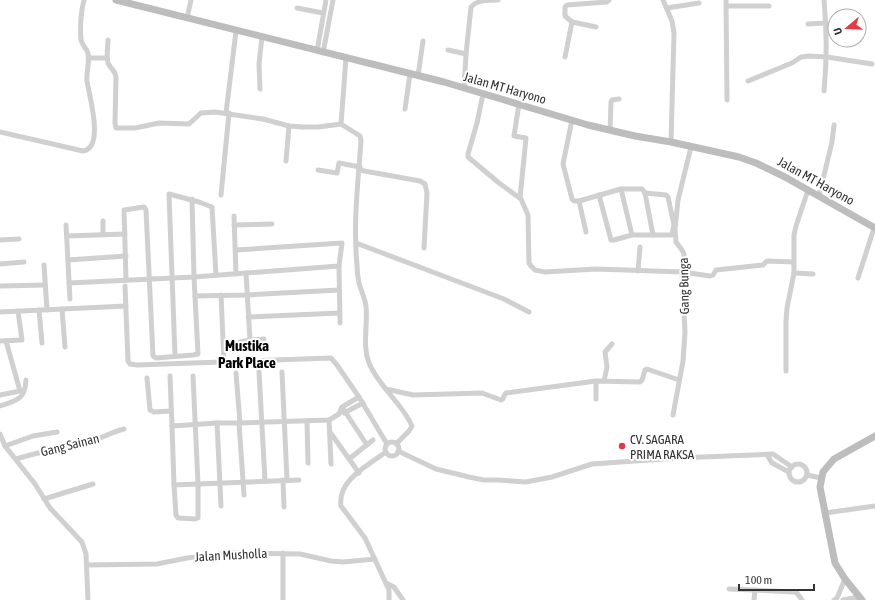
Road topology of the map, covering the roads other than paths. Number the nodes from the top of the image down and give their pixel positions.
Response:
1 (84, 0) edge
2 (116, 0) edge
3 (191, 0) edge
4 (326, 0) edge
5 (333, 0) edge
6 (498, 0) edge
7 (609, 0) edge
8 (663, 0) edge
9 (726, 0) edge
10 (824, 0) edge
11 (590, 1) edge
12 (699, 3) dead end
13 (727, 6) junction
14 (769, 6) dead end
15 (297, 8) dead end
16 (667, 8) junction
17 (323, 13) junction
18 (187, 18) junction
19 (572, 22) junction
20 (826, 23) junction
21 (808, 24) dead end
22 (596, 26) dead end
23 (236, 31) junction
24 (262, 37) junction
25 (108, 40) dead end
26 (423, 41) dead end
27 (448, 50) dead end
28 (320, 52) junction
29 (466, 54) junction
30 (566, 57) dead end
31 (827, 57) junction
32 (88, 58) junction
33 (107, 58) junction
34 (346, 58) junction
35 (872, 64) dead end
36 (410, 74) junction
37 (418, 76) junction
38 (748, 81) dead end
39 (464, 88) junction
40 (260, 89) dead end
41 (824, 91) dead end
42 (483, 94) junction
43 (619, 99) dead end
44 (727, 100) dead end
45 (519, 104) junction
46 (405, 109) dead end
47 (228, 113) junction
48 (572, 120) junction
49 (341, 124) junction
50 (834, 124) dead end
51 (289, 126) junction
52 (610, 130) junction
53 (0, 132) edge
54 (671, 142) junction
55 (690, 147) junction
56 (286, 161) dead end
57 (359, 168) junction
58 (318, 170) dead end
59 (621, 189) junction
60 (808, 190) junction
61 (646, 193) junction
62 (221, 195) dead end
63 (598, 196) junction
64 (819, 196) junction
65 (520, 198) junction
66 (192, 200) junction
67 (578, 201) junction
68 (234, 216) dead end
69 (103, 221) dead end
70 (272, 224) dead end
71 (66, 225) dead end
72 (234, 226) junction
73 (874, 228) edge
74 (586, 232) dead end
75 (104, 234) junction
76 (125, 234) junction
77 (632, 235) junction
78 (653, 235) junction
79 (67, 236) junction
80 (19, 239) dead end
81 (0, 240) edge
82 (356, 243) junction
83 (640, 247) dead end
84 (424, 248) dead end
85 (236, 250) junction
86 (126, 256) junction
87 (68, 260) junction
88 (24, 262) dead end
89 (794, 262) junction
90 (0, 264) edge
91 (44, 265) dead end
92 (339, 266) junction
93 (638, 271) junction
94 (682, 272) junction
95 (246, 273) junction
96 (794, 273) junction
97 (236, 274) junction
98 (813, 274) dead end
99 (216, 275) junction
100 (194, 277) junction
101 (172, 278) junction
102 (858, 278) dead end
103 (150, 279) junction
104 (69, 283) junction
105 (126, 283) junction
106 (45, 285) junction
107 (0, 286) edge
108 (339, 290) junction
109 (221, 295) junction
110 (247, 295) junction
111 (195, 296) junction
112 (70, 299) dead end
113 (126, 306) junction
114 (39, 310) junction
115 (47, 310) junction
116 (62, 310) junction
117 (18, 311) junction
118 (0, 312) edge
119 (529, 312) dead end
120 (340, 313) junction
121 (248, 318) junction
122 (340, 323) dead end
123 (6, 340) junction
124 (250, 340) junction
125 (264, 340) dead end
126 (0, 341) edge
127 (240, 342) dead end
128 (42, 343) dead end
129 (612, 344) dead end
130 (64, 347) dead end
131 (175, 356) junction
132 (224, 362) junction
133 (786, 371) dead end
134 (259, 372) dead end
135 (282, 372) dead end
136 (236, 373) dead end
137 (170, 376) dead end
138 (193, 376) dead end
139 (147, 378) dead end
140 (26, 380) dead end
141 (679, 380) junction
142 (596, 381) junction
143 (604, 381) junction
144 (385, 389) junction
145 (0, 395) edge
146 (359, 397) junction
147 (596, 399) dead end
148 (363, 403) junction
149 (0, 406) edge
150 (342, 407) junction
151 (171, 411) junction
152 (346, 413) junction
153 (339, 414) junction
154 (673, 415) dead end
155 (329, 420) junction
156 (307, 421) junction
157 (262, 422) junction
158 (284, 422) junction
159 (217, 423) junction
160 (240, 423) junction
161 (194, 425) junction
162 (172, 426) junction
163 (124, 429) dead end
164 (57, 432) dead end
165 (330, 432) junction
166 (0, 434) edge
167 (875, 436) edge
168 (373, 440) dead end
169 (387, 444) junction
170 (396, 444) junction
171 (367, 445) junction
172 (5, 446) junction
173 (398, 451) junction
174 (386, 452) junction
175 (767, 455) junction
176 (16, 459) junction
177 (349, 459) junction
178 (308, 463) dead end
179 (331, 464) dead end
180 (792, 466) junction
181 (789, 472) junction
182 (358, 473) junction
183 (807, 476) junction
184 (821, 478) junction
185 (285, 480) junction
186 (299, 480) dead end
187 (264, 481) junction
188 (242, 482) junction
189 (220, 483) junction
190 (93, 484) dead end
191 (198, 484) junction
192 (174, 485) junction
193 (244, 495) dead end
194 (44, 499) junction
195 (221, 506) dead end
196 (875, 506) edge
197 (284, 507) dead end
198 (825, 513) junction
199 (283, 553) junction
200 (374, 559) junction
201 (87, 565) junction
202 (845, 580) junction
203 (386, 582) junction
204 (729, 589) dead end
205 (389, 590) junction
206 (755, 590) junction
207 (861, 599) edge
208 (88, 600) edge
209 (283, 600) edge
210 (389, 600) edge
211 (393, 600) edge
212 (403, 600) edge
213 (754, 600) edge
214 (802, 600) edge
215 (834, 600) edge
216 (842, 600) edge

1 - 32 street
2 - 18 main road, Jalan MT Haryono
3 - 18 street
4 - 17 street
5 - 28 street
6 - 29 street
7 - 11 street
8 - 16 street
9 - 13 street
10 - 20 street
11 - 19 street
12 - 16 street
13 - 14 street
13 - 44 street
15 - 17 street
16 - 54 street
17 - 28 street
18 - 23 main road, Jalan MT Haryono
19 - 22 street
19 - 30 street
20 - 21 street
20 - 31 street
23 - 24 main road, Jalan MT Haryono
23 - 47 street
24 - 28 main road, Jalan MT Haryono
24 - 40 street
25 - 33 street
26 - 37 street
27 - 29 street
28 - 34 main road, Jalan MT Haryono
29 - 39 street
31 - 35 street
31 - 38 street
31 - 41 street
32 - 33 street
32 - 53 street
33 - 47 street
34 - 36 main road, Jalan MT Haryono
34 - 49 street
36 - 37 main road, Jalan MT Haryono
36 - 46 street
37 - 39 main road, Jalan MT Haryono
39 - 42 main road, Jalan MT Haryono
42 - 45 main road, Jalan MT Haryono
42 - 65 street
43 - 52 street
45 - 48 main road, Jalan MT Haryono
45 - 65 street
47 - 51 street
47 - 62 street
48 - 52 main road, Jalan MT Haryono
48 - 67 street
49 - 51 street
49 - 57 street
50 - 64 street
51 - 56 street
52 - 54 main road, Jalan MT Haryono
54 - 55 main road, Jalan MT Haryono
55 - 60 main road, Jalan MT Haryono
55 - 94 street, Gang Bunga
57 - 58 street
57 - 82 street
57 - 84 street
59 - 61 street
59 - 63 street
59 - 77 street
60 - 64 main road, Jalan MT Haryono
60 - 89 street
61 - 78 street
61 - 78 street
63 - 67 street
63 - 77 street
64 - 73 main road, Jalan MT Haryono
65 - 93 street
66 - 99 street
66 - 100 street
66 - 101 street
67 - 74 street
68 - 72 street
69 - 75 street
70 - 72 street
71 - 79 street
72 - 85 street
73 - 102 street
75 - 76 street
75 - 79 street
76 - 86 street
76 - 103 street
77 - 78 street
79 - 87 street
80 - 81 street
82 - 119 street
82 - 144 street
83 - 93 street
85 - 92 street
85 - 97 street
86 - 87 street
86 - 105 street
87 - 104 street
88 - 90 street
89 - 94 street
89 - 96 street
91 - 106 street
92 - 95 street
92 - 108 street
93 - 94 street
94 - 141 street, Gang Bunga
95 - 97 street
95 - 110 street
96 - 98 street
96 - 133 street
97 - 99 street
99 - 100 street
100 - 101 street
100 - 111 street
101 - 103 street
101 - 131 street
103 - 105 street
103 - 131 street
104 - 105 street
104 - 112 street
105 - 113 street
106 - 107 street
106 - 115 street
108 - 110 street
108 - 120 street
109 - 110 street
109 - 111 street
109 - 132 street
110 - 121 street
111 - 131 street
113 - 116 street
113 - 132 street
114 - 115 street
114 - 117 street
114 - 128 street
115 - 116 street
116 - 130 street
117 - 118 street
117 - 123 street
120 - 121 street
120 - 122 street
121 - 124 street
123 - 126 street
123 - 145 street
124 - 125 street
124 - 127 street
129 - 143 street
132 - 146 street
134 - 157 street
135 - 158 street
136 - 160 street
137 - 151 street
138 - 161 street
139 - 151 street
140 - 149 street
141 - 143 street
141 - 154 street, Gang Bunga
142 - 143 street
142 - 144 street
142 - 147 street
144 - 170 street
146 - 148 street
146 - 150 street
148 - 152 street
148 - 169 street
150 - 152 street
150 - 153 street
151 - 162 street
152 - 153 street
152 - 171 street
153 - 155 street
155 - 156 street
155 - 165 street
156 - 158 street
156 - 178 street
157 - 158 street
157 - 160 street
157 - 187 street
158 - 185 street
159 - 160 street
159 - 161 street
159 - 189 street
160 - 188 street
161 - 162 street
161 - 191 street
162 - 192 street
163 - 176 street, Gang Sainan
164 - 172 street
165 - 177 street
165 - 179 street
166 - 172 street
167 - 184 main road
168 - 171 street
169 - 170 street
169 - 174 street
170 - 173 street
171 - 177 street
172 - 176 street
173 - 174 street
173 - 175 street
174 - 182 street
175 - 180 street
175 - 181 street
176 - 194 street
177 - 182 street
180 - 181 street
180 - 183 street
181 - 183 street
182 - 200 street
183 - 184 street
184 - 198 main road
185 - 186 street
185 - 187 street
185 - 197 street
187 - 188 street
188 - 189 street
188 - 193 street
189 - 191 street
189 - 195 street
190 - 194 street
191 - 192 street
191 - 192 street
194 - 201 street
196 - 198 street
198 - 202 main road
199 - 200 street, Jalan Musholla
199 - 201 street, Jalan Musholla
199 - 209 street
200 - 203 street
201 - 208 street
202 - 207 main road
202 - 215 street
203 - 205 street
203 - 212 street
204 - 206 street
205 - 210 street
205 - 211 street
206 - 213 street
206 - 214 street
207 - 216 street

